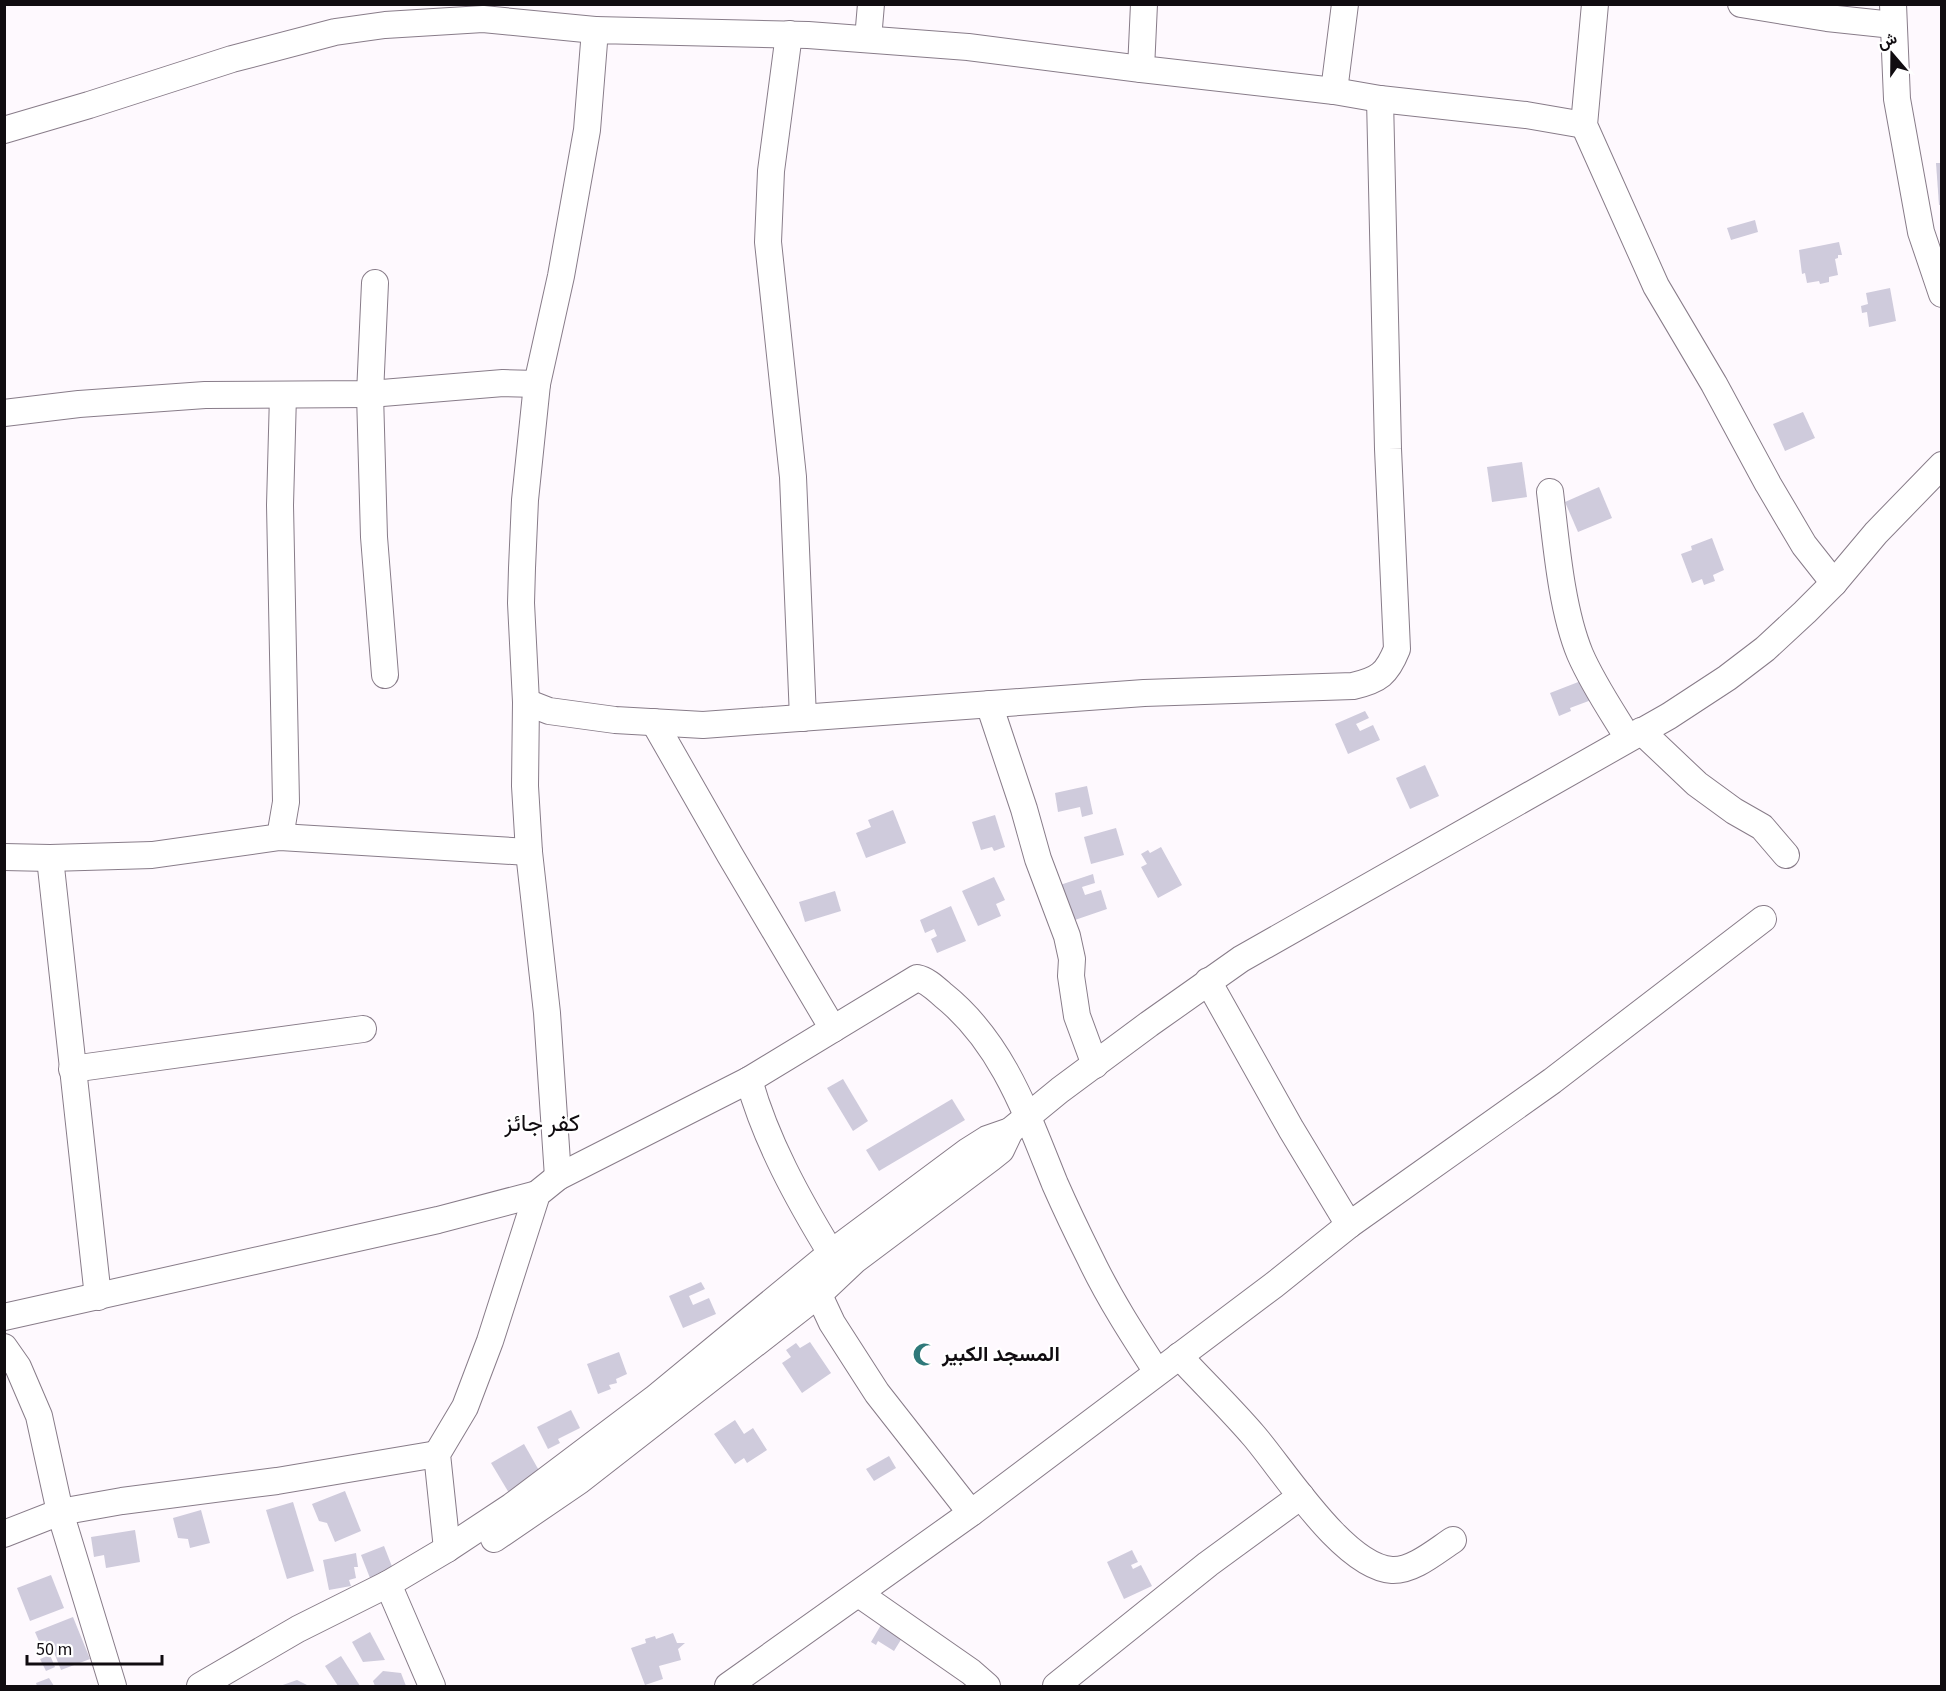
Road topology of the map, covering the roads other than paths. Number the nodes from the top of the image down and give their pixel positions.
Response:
1 (872, 4) edge
2 (1144, 4) edge
3 (1345, 4) edge
4 (1595, 4) edge
5 (1741, 4) edge
6 (1893, 15) edge
7 (596, 30) junction
8 (789, 34) junction
9 (868, 39) junction
10 (1141, 69) junction
11 (1334, 91) junction
12 (1380, 99) junction
13 (1584, 125) junction
14 (4, 130) edge
15 (375, 283) dead end
16 (1941, 294) edge
17 (537, 384) junction
18 (370, 394) junction
19 (283, 395) junction
20 (4, 413) edge
21 (1941, 465) edge
22 (1550, 492) dead end
23 (1834, 583) junction
24 (385, 675) dead end
25 (526, 702) junction
26 (989, 704) junction
27 (803, 718) junction
28 (654, 722) junction
29 (1635, 734) junction
30 (280, 837) junction
31 (529, 852) junction
32 (1786, 855) dead end
33 (4, 857) edge
34 (50, 858) junction
35 (1763, 919) dead end
36 (1209, 981) junction
37 (363, 1029) dead end
38 (833, 1029) junction
39 (1095, 1065) junction
40 (72, 1069) junction
41 (749, 1080) junction
42 (1019, 1123) junction
43 (558, 1177) junction
44 (537, 1194) junction
45 (1348, 1226) junction
46 (831, 1253) junction
47 (814, 1283) junction
48 (98, 1297) junction
49 (4, 1317) edge
50 (4, 1347) edge
51 (1179, 1356) junction
52 (1157, 1372) junction
53 (437, 1454) junction
54 (1301, 1496) junction
55 (60, 1512) junction
56 (971, 1513) junction
57 (4, 1534) edge
58 (1453, 1540) dead end
59 (447, 1549) junction
60 (391, 1591) junction
61 (859, 1594) junction
62 (113, 1686) edge
63 (200, 1686) edge
64 (226, 1686) edge
65 (432, 1686) edge
66 (728, 1686) edge
67 (987, 1686) edge
68 (1056, 1686) edge

1 - 9 street
2 - 10 street
3 - 11 street
4 - 13 street
5 - 6 street
6 - 16 street
7 - 8 street
7 - 14 street
7 - 17 street
8 - 9 street
8 - 27 street
9 - 10 street
10 - 11 street
11 - 12 street
12 - 13 street
12 - 26 street
13 - 23 street
15 - 18 street
17 - 18 street
17 - 25 street
18 - 19 street
18 - 24 street
19 - 20 street
19 - 30 street
21 - 23 street
22 - 29 street
23 - 29 street
25 - 28 street
25 - 31 street
26 - 27 street
26 - 39 street
27 - 28 street
28 - 38 street
29 - 32 street
29 - 36 street
30 - 31 street
30 - 34 street
31 - 43 street
33 - 34 street
34 - 40 street
35 - 45 street
36 - 39 street
36 - 45 street
37 - 40 street
38 - 41 street
38 - 42 street
39 - 42 street
40 - 48 street
41 - 43 street
41 - 46 street
42 - 46 street
42 - 47 street
42 - 52 street
43 - 44 street
44 - 48 street
44 - 53 street
45 - 51 street
46 - 47 street
47 - 56 street
47 - 59 street
47 - 60 street
48 - 49 street
50 - 55 street
51 - 52 street
51 - 54 street
52 - 56 street
53 - 55 street
53 - 59 street
54 - 58 street
54 - 68 street
55 - 57 street
55 - 62 street
56 - 61 street
59 - 60 street
60 - 63 street
60 - 64 street
60 - 65 street
61 - 66 street
61 - 67 street

